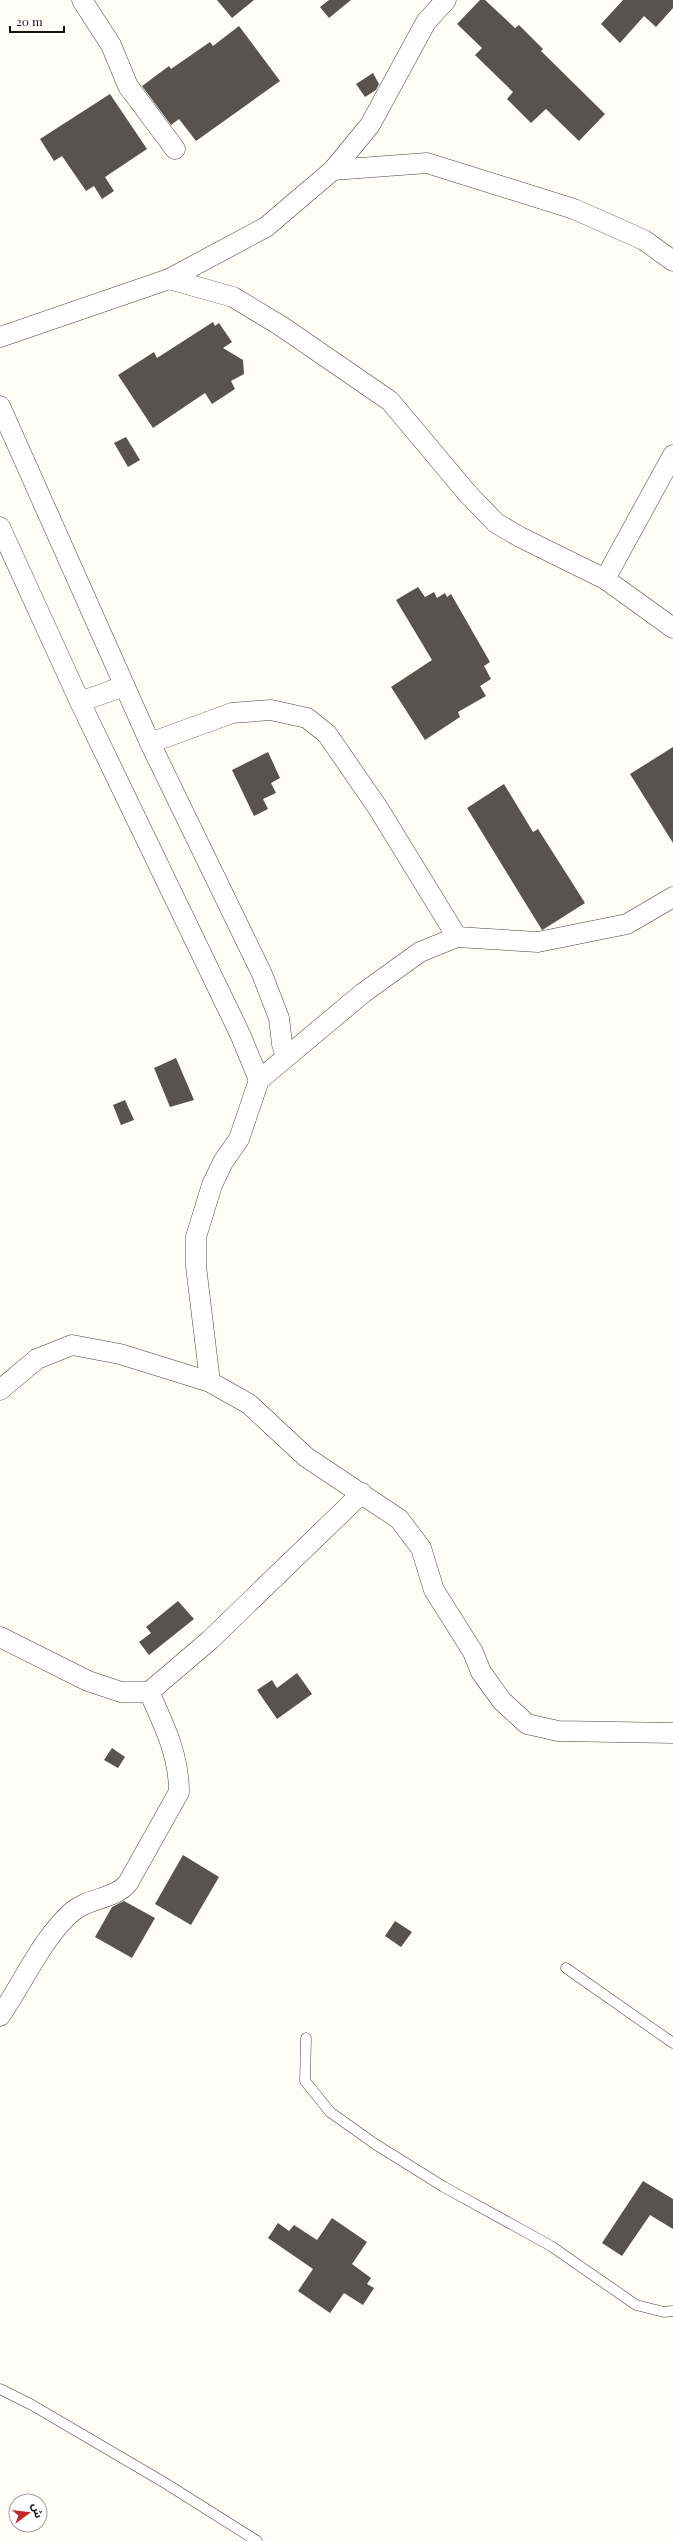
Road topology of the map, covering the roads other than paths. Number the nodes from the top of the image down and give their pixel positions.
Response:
1 (446, 0) edge
2 (90, 3) edge
3 (175, 149) dead end
4 (333, 170) junction
5 (673, 261) edge
6 (169, 279) junction
7 (0, 336) edge
8 (0, 406) edge
9 (673, 455) edge
10 (0, 527) edge
11 (605, 579) junction
12 (673, 628) edge
13 (124, 686) junction
14 (80, 702) junction
15 (150, 743) junction
16 (673, 897) edge
17 (457, 937) junction
18 (286, 1057) junction
19 (259, 1080) junction
20 (210, 1382) junction
21 (0, 1390) edge
22 (362, 1493) junction
23 (0, 1637) edge
24 (149, 1692) junction
25 (673, 1733) edge
26 (566, 1968) dead end
27 (0, 2016) edge
28 (306, 2038) dead end
29 (673, 2043) edge
30 (673, 2311) edge
31 (0, 2389) edge
32 (257, 2541) edge

1 - 4 street
2 - 3 street
4 - 5 street
4 - 6 street
6 - 7 street
6 - 11 street
8 - 13 street
9 - 11 street
10 - 14 street
11 - 12 street
13 - 14 street
13 - 15 street
14 - 19 street
15 - 17 street
15 - 18 street
16 - 17 street
17 - 18 street
18 - 19 street
19 - 20 street
20 - 21 street
20 - 22 street
22 - 24 street
22 - 25 street
23 - 24 street
24 - 27 street
26 - 29 lane
28 - 30 lane
31 - 32 lane

